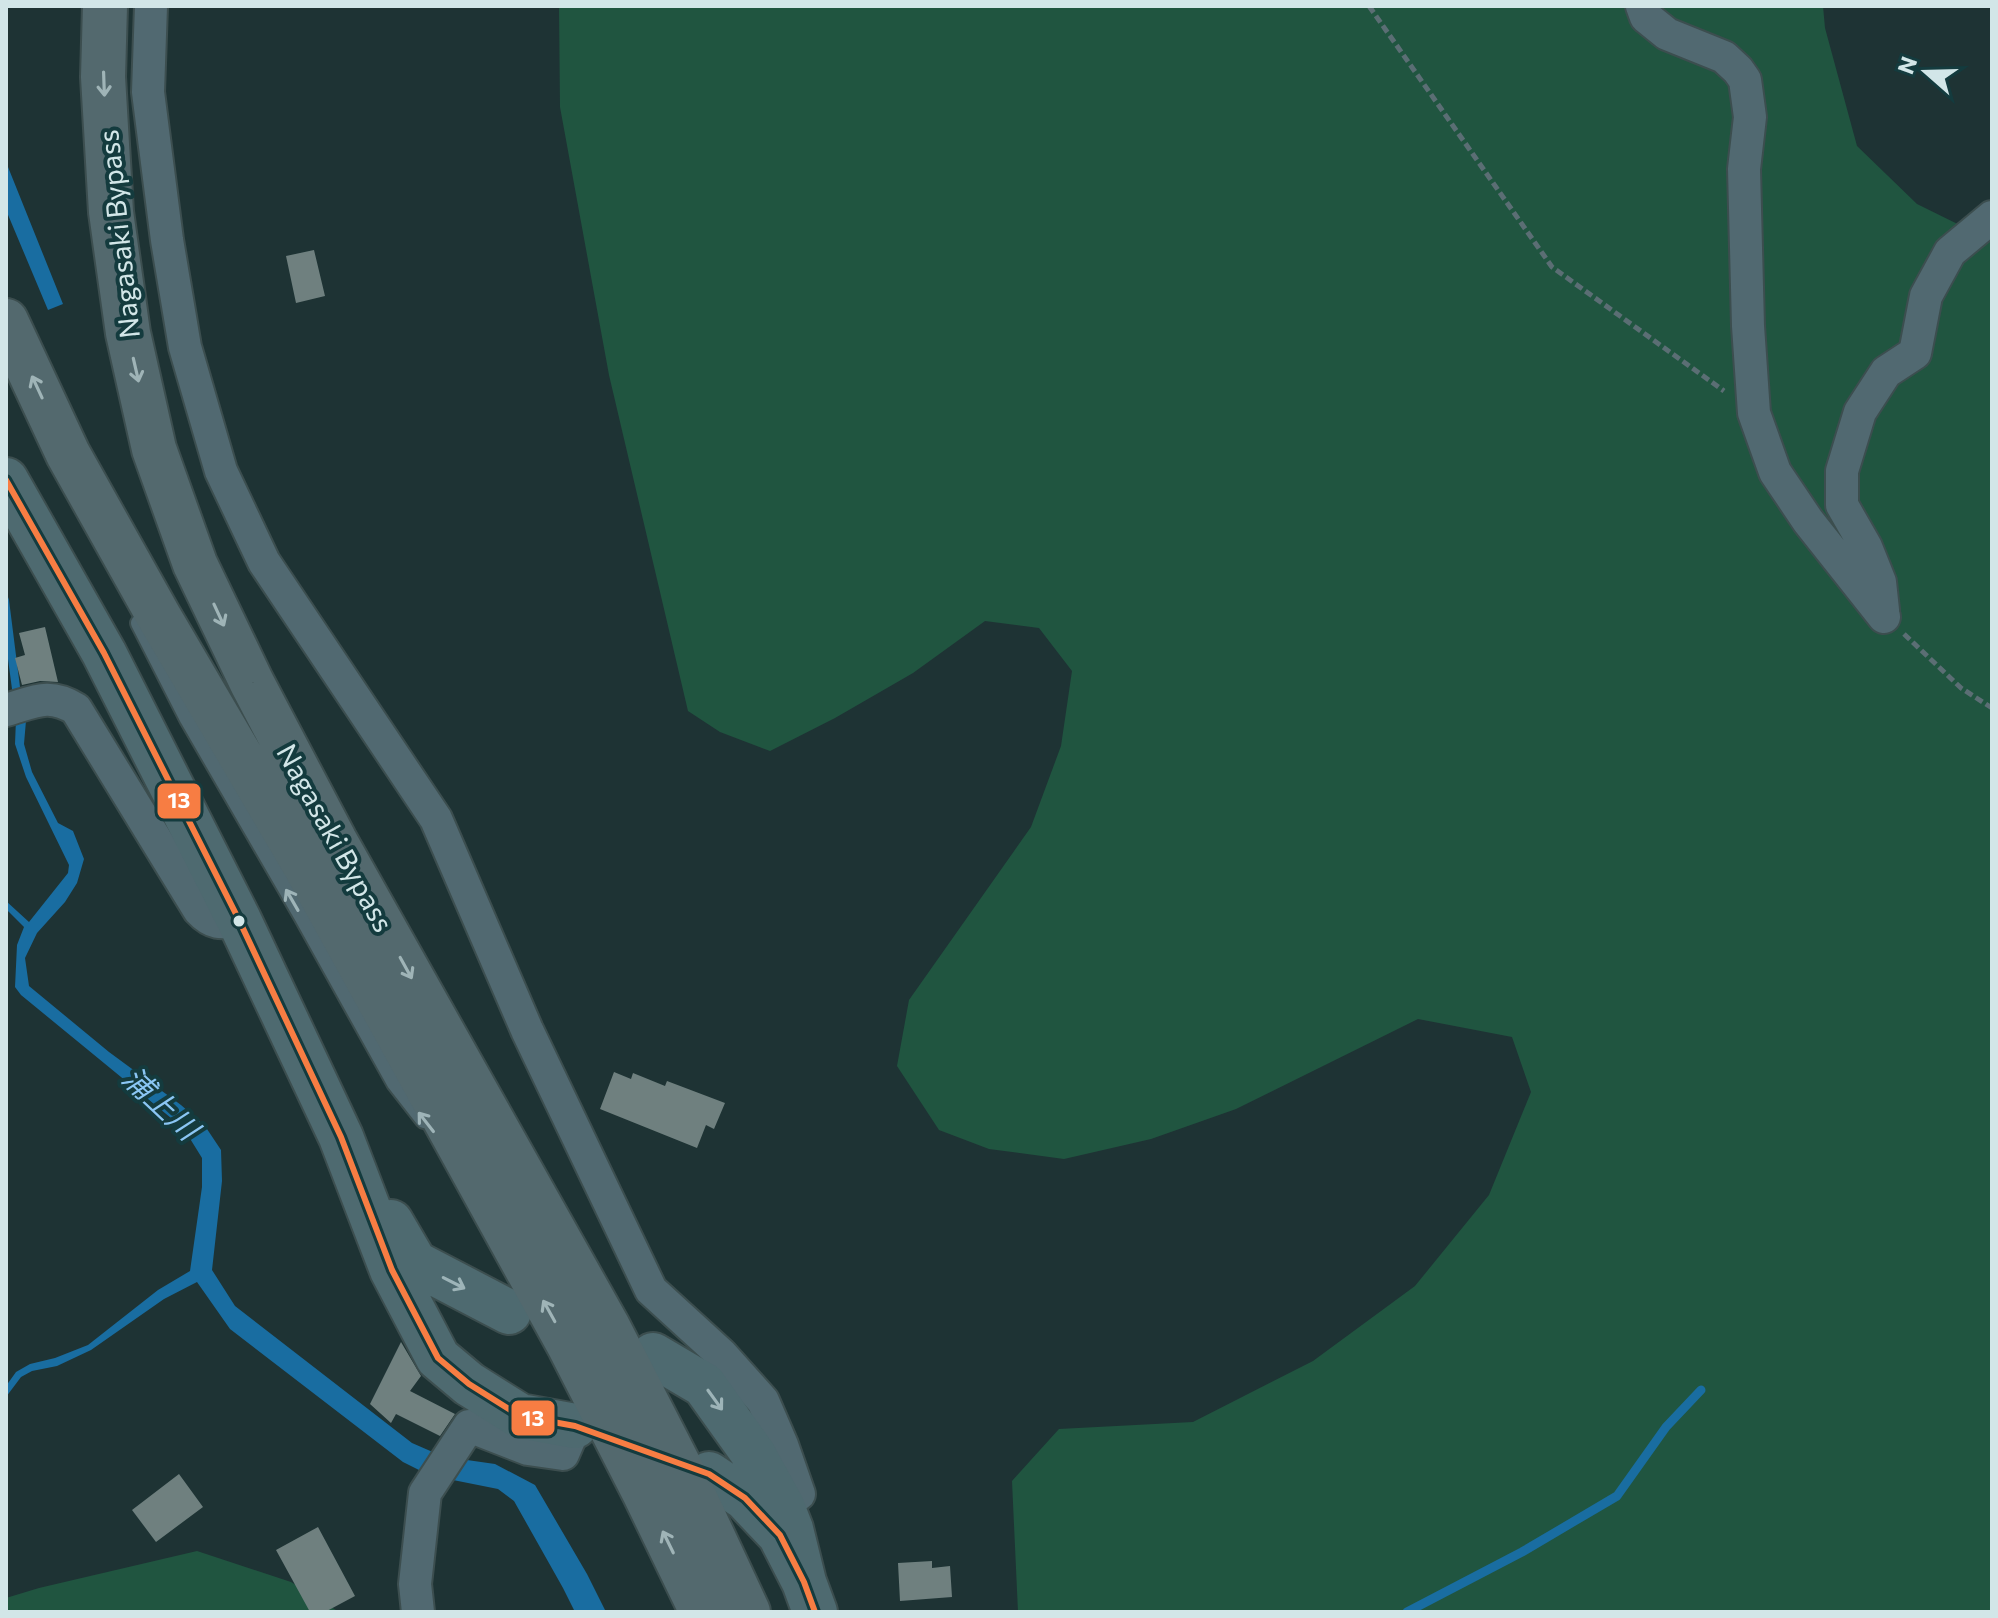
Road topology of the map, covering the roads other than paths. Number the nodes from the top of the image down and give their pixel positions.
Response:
1 (105, 6) edge
2 (151, 6) edge
3 (1642, 6) edge
4 (1992, 217) edge
5 (6, 321) edge
6 (68, 454) junction
7 (6, 480) edge
8 (112, 567) dead end
9 (131, 609) dead end
10 (6, 710) edge
11 (239, 920) junction
12 (341, 1137) junction
13 (491, 1206) junction
14 (509, 1312) dead end
15 (653, 1355) dead end
16 (575, 1426) joint
17 (709, 1474) dead end
18 (782, 1506) junction
19 (810, 1597) edge
20 (418, 1612) edge
21 (702, 1612) edge
22 (748, 1612) edge

1 -> 22 highway, Nagasaki Bypass
2 - 18 street
3 - 4 street
6 -> 5 highway, Nagasaki Bypass
6 - 8 lane
6 - 13 highway, Nagasaki Bypass
7 - 11 main road
13 -> 9 lane
10 - 11 street
11 - 12 main road
12 -> 14 main road
12 - 16 main road
21 -> 13 highway, Nagasaki Bypass
15 -> 18 main road
16 - 20 street
17 - 19 main road
18 - 19 main road

